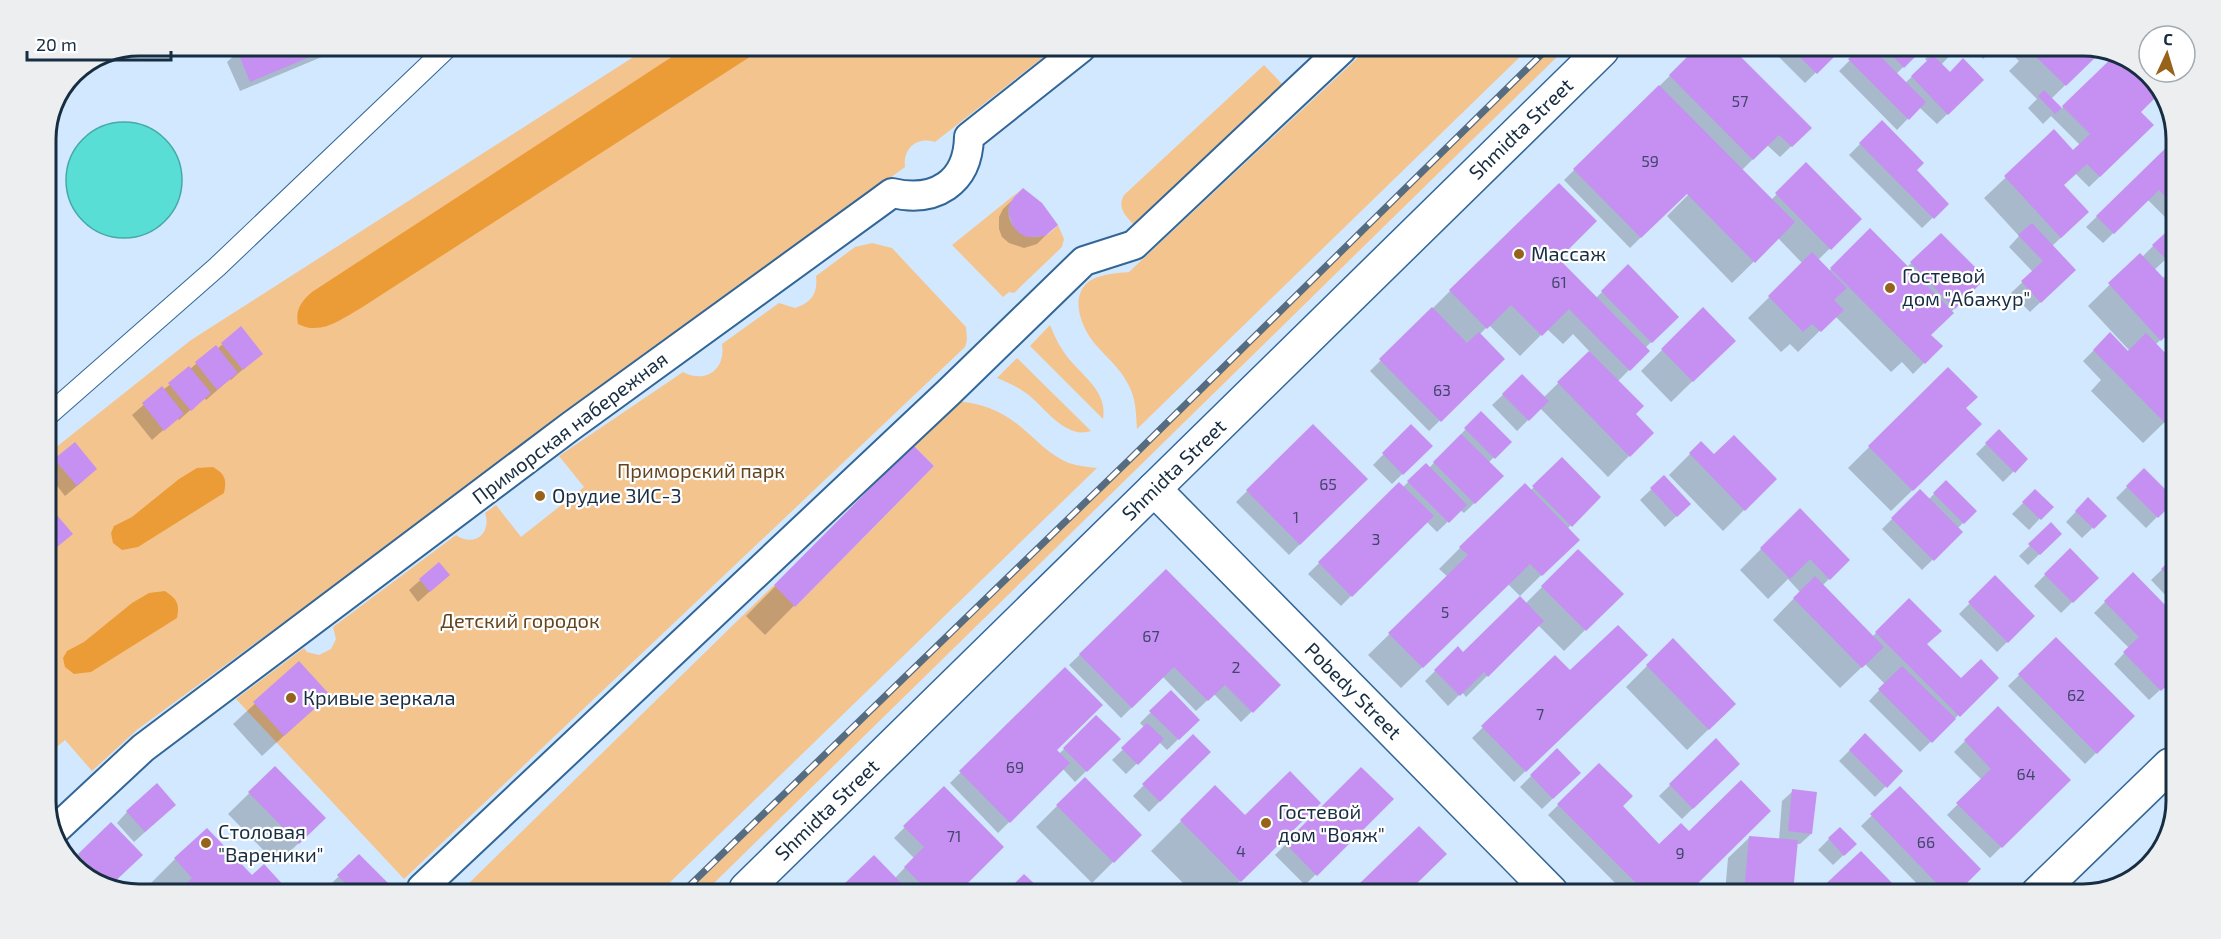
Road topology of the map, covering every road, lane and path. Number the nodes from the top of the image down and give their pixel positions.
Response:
1 (439, 56) edge
2 (1071, 56) edge
3 (1335, 56) edge
4 (1596, 56) edge
5 (56, 408) edge
6 (1154, 489) junction
7 (2166, 769) edge
8 (60, 826) edge
9 (426, 884) edge
10 (752, 884) edge
11 (1543, 884) edge
12 (2047, 884) edge

1 - 5 lane
2 - 8 street, Приморская набережная
3 - 9 street
4 - 6 street, Shmidta Street
6 - 10 street, Shmidta Street
6 - 11 street, Pobedy Street
7 - 12 street

